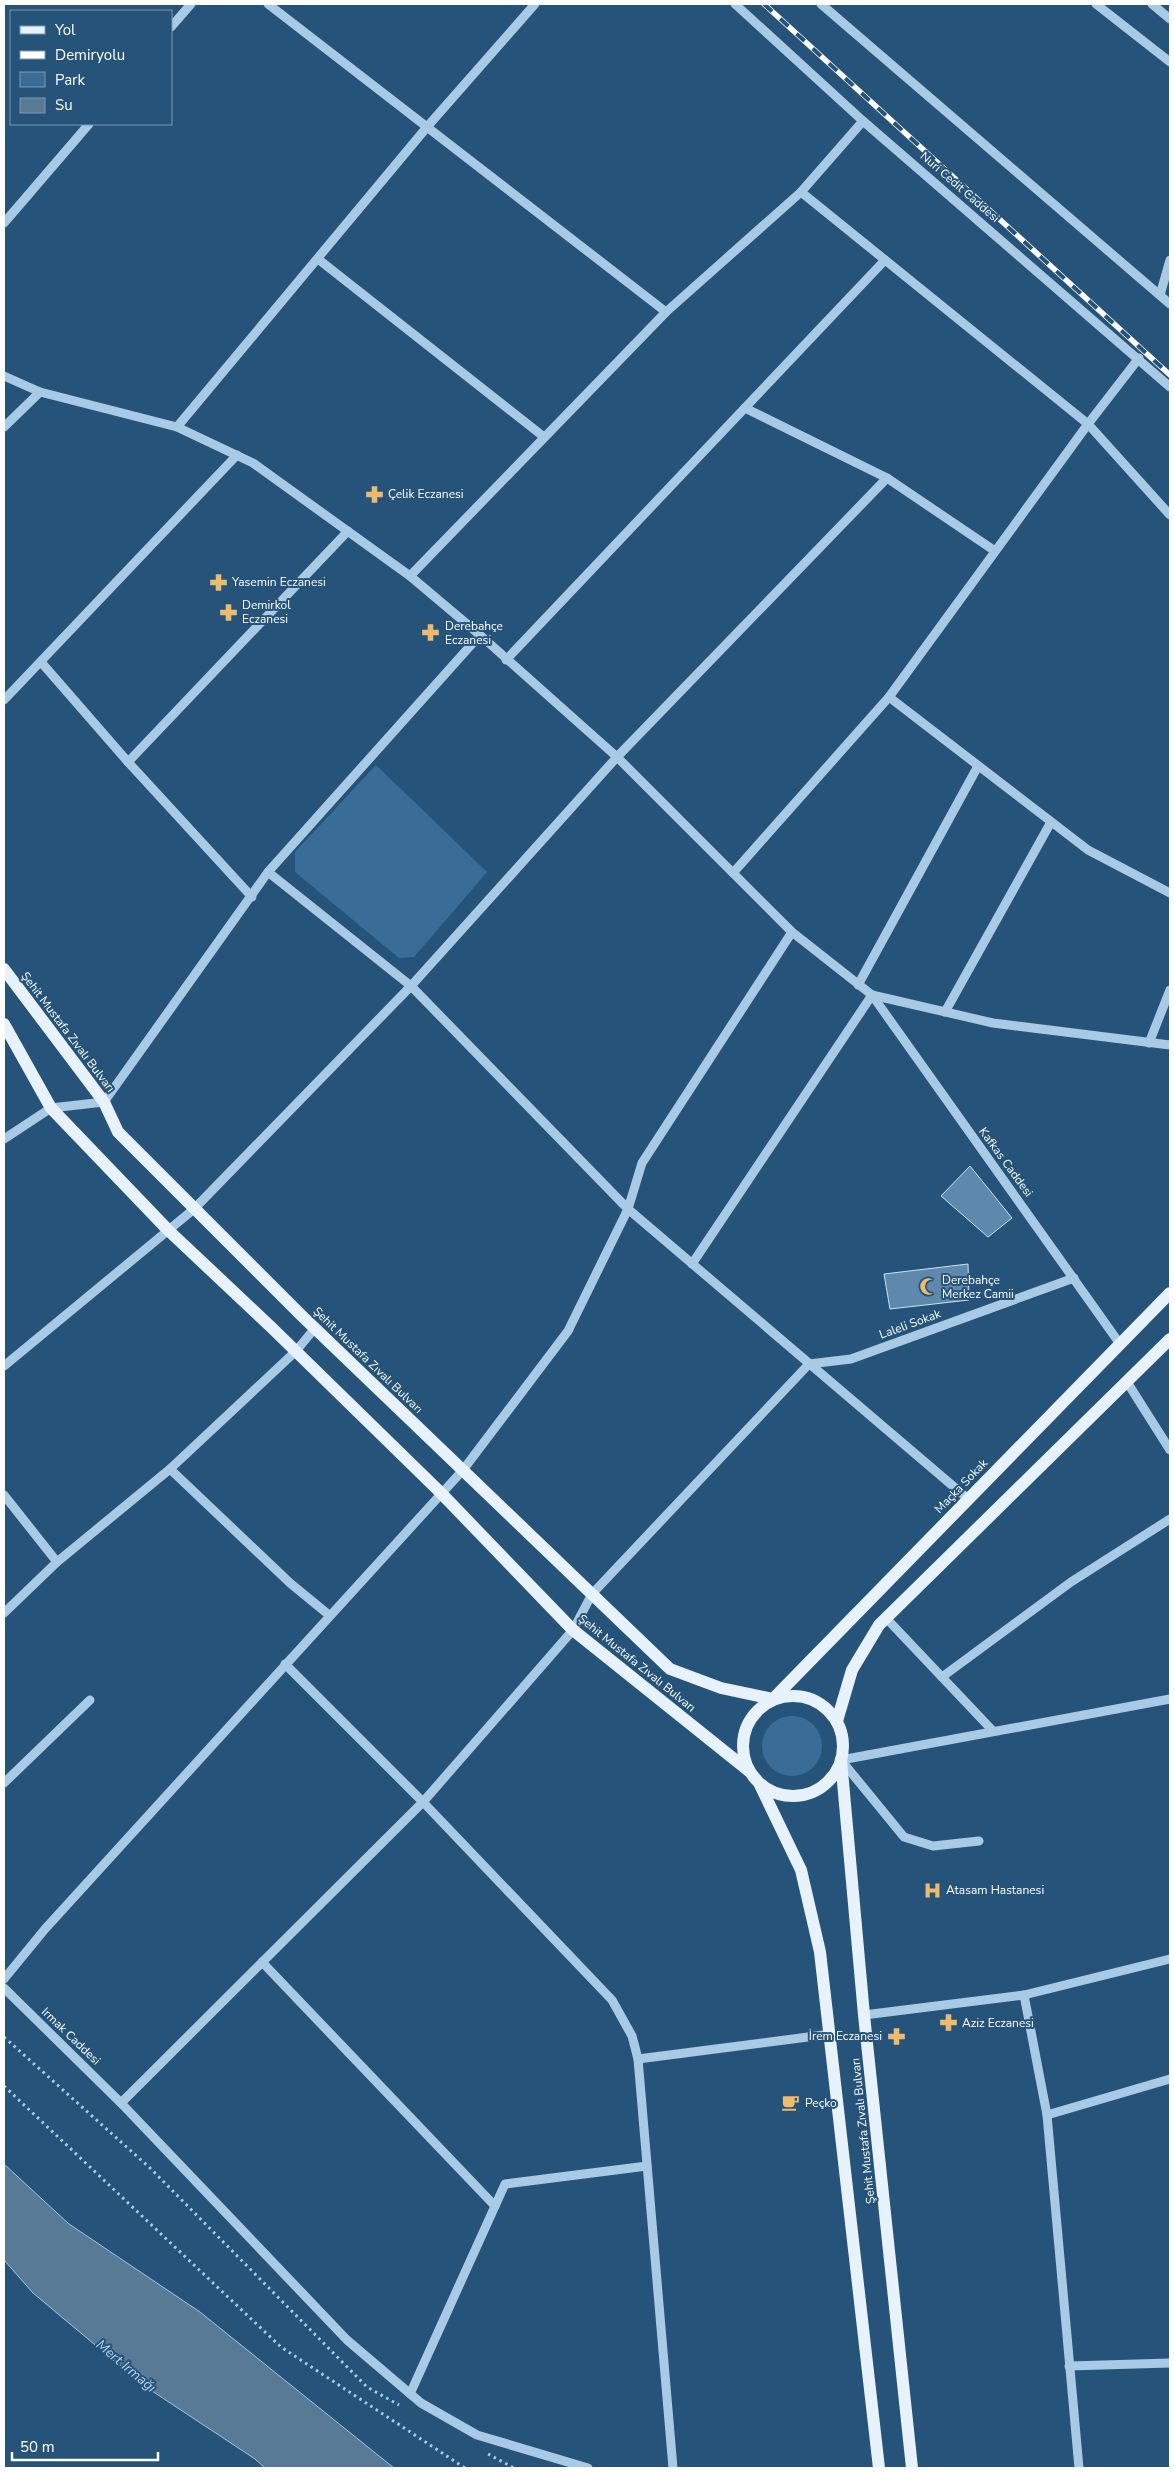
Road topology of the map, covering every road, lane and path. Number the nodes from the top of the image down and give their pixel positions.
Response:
1 (191, 4) edge
2 (268, 4) edge
3 (535, 4) edge
4 (735, 4) edge
5 (821, 4) edge
6 (1096, 4) edge
7 (1152, 4) edge
8 (1170, 18) edge
9 (172, 26) edge
10 (1170, 62) edge
11 (863, 121) junction
12 (88, 125) edge
13 (427, 127) junction
14 (801, 192) junction
15 (4, 223) edge
16 (318, 259) junction
17 (885, 260) junction
18 (1170, 260) edge
19 (1160, 295) junction
20 (1170, 304) edge
21 (666, 312) junction
22 (1139, 358) junction
23 (4, 376) edge
24 (1170, 387) edge
25 (40, 392) junction
26 (744, 408) junction
27 (1088, 424) junction
28 (4, 427) edge
29 (177, 427) junction
30 (544, 437) junction
31 (237, 455) junction
32 (887, 478) junction
33 (1170, 515) edge
34 (348, 531) junction
35 (996, 551) junction
36 (410, 576) junction
37 (480, 635) junction
38 (506, 660) junction
39 (41, 662) junction
40 (889, 697) junction
41 (4, 700) edge
42 (617, 757) junction
43 (128, 762) junction
44 (978, 766) junction
45 (1051, 822) junction
46 (268, 872) junction
47 (732, 873) junction
48 (1170, 894) edge
49 (252, 897) junction
50 (792, 932) junction
51 (4, 968) edge
52 (858, 985) junction
53 (411, 986) junction
54 (1170, 990) edge
55 (872, 995) junction
56 (945, 1012) junction
57 (4, 1024) edge
58 (1149, 1043) junction
59 (1170, 1045) edge
60 (104, 1102) junction
61 (51, 1108) junction
62 (4, 1139) edge
63 (194, 1209) junction
64 (628, 1210) junction
65 (168, 1230) junction
66 (692, 1264) junction
67 (1074, 1278) junction
68 (1170, 1293) edge
69 (315, 1328) junction
70 (1170, 1339) edge
71 (1120, 1344) junction
72 (296, 1351) junction
73 (809, 1364) junction
74 (4, 1366) edge
75 (1127, 1382) junction
76 (1170, 1450) edge
77 (170, 1469) junction
78 (463, 1470) junction
79 (440, 1492) junction
80 (4, 1495) edge
81 (968, 1498) junction
82 (1170, 1519) edge
83 (57, 1562) junction
84 (592, 1594) junction
85 (4, 1613) edge
86 (329, 1615) junction
87 (886, 1618) junction
88 (573, 1630) junction
89 (285, 1664) junction
90 (942, 1677) junction
91 (773, 1699) junction
92 (1170, 1699) edge
93 (90, 1700) dead end
94 (837, 1721) junction
95 (993, 1731) junction
96 (841, 1760) junction
97 (749, 1771) junction
98 (4, 1783) edge
99 (760, 1785) junction
100 (423, 1802) junction
101 (979, 1841) dead end
102 (1170, 1959) edge
103 (262, 1962) junction
104 (4, 1978) edge
105 (4, 1988) edge
106 (1024, 1995) junction
107 (864, 2015) junction
108 (830, 2034) junction
109 (4, 2037) edge
110 (638, 2060) junction
111 (1170, 2079) edge
112 (4, 2086) edge
113 (121, 2102) junction
114 (1047, 2114) junction
115 (647, 2166) junction
116 (495, 2206) junction
117 (1170, 2363) edge
118 (1070, 2366) junction
119 (410, 2394) junction
120 (402, 2406) dead end
121 (479, 2449) dead end
122 (465, 2468) edge
123 (514, 2468) edge
124 (588, 2468) edge
125 (673, 2468) edge
126 (879, 2468) edge
127 (912, 2468) edge
128 (1079, 2468) edge

1 - 9 street
2 - 13 street
3 - 13 street
4 - 11 street, Nuri Cedit Caddesi
5 - 19 street
6 - 10 street
7 - 8 street
11 - 14 street
11 - 22 street, Nuri Cedit Caddesi
12 - 15 street
13 - 16 street
13 - 21 street
14 - 17 street
14 - 21 street
16 - 29 street
16 - 30 street
17 - 26 street
17 - 27 street
18 - 19 street
19 - 20 street
21 - 30 street
22 - 24 street, Nuri Cedit Caddesi
22 - 27 street
23 - 25 street
25 - 28 street
25 - 29 street
26 - 32 street
26 - 38 street
27 - 33 street
27 - 35 street
29 - 31 street
30 - 36 street
31 - 34 street
31 - 39 street
32 - 35 street
32 - 42 street
34 - 36 street
34 - 43 street
35 - 40 street
36 - 37 street
37 - 38 street
37 - 46 street
38 - 42 street
39 - 41 street
39 - 43 street
40 - 44 street
40 - 47 street
42 - 47 street
42 - 53 street
43 - 49 street
44 - 45 street
44 - 52 street
45 - 48 street
45 - 56 street
46 - 49 street
46 - 53 street
47 - 50 street
49 - 60 street
50 - 52 street
50 - 64 street
51 - 60 main road, Şehit Mustafa Zıvalı Bulvarı
52 - 55 street
53 - 63 street
53 - 64 street
54 - 58 street
55 - 56 street
55 - 66 street
55 - 67 street, Kafkas Caddesi
56 - 58 street
57 - 61 main road, Şehit Mustafa Zıvalı Bulvarı
58 - 59 street
60 - 61 street
60 - 63 main road, Şehit Mustafa Zıvalı Bulvarı
61 - 62 street
61 - 65 main road, Şehit Mustafa Zıvalı Bulvarı
63 - 65 street
63 - 69 main road, Şehit Mustafa Zıvalı Bulvarı
64 - 66 street
64 - 78 street
65 - 72 main road, Şehit Mustafa Zıvalı Bulvarı
65 - 74 street
66 - 73 street
67 - 71 street, Kafkas Caddesi
67 - 73 street, Laleli Sokak
68 - 71 main road, Maçka Sokak
69 - 72 street
69 - 78 main road, Şehit Mustafa Zıvalı Bulvarı
70 - 75 main road
71 - 81 main road, Maçka Sokak
72 - 77 street
72 - 79 main road, Şehit Mustafa Zıvalı Bulvarı
73 - 81 street
73 - 84 street
75 - 76 street
75 - 87 main road
77 - 83 street
77 - 86 street
78 - 79 street
78 - 84 main road, Şehit Mustafa Zıvalı Bulvarı
79 - 86 street
79 - 88 main road, Şehit Mustafa Zıvalı Bulvarı
80 - 83 street
81 - 91 main road, Maçka Sokak
82 - 90 street
83 - 85 street
84 - 88 street
84 - 91 main road, Şehit Mustafa Zıvalı Bulvarı
86 - 89 street
87 - 90 street
87 - 94 main road
88 - 97 main road, Şehit Mustafa Zıvalı Bulvarı
88 - 100 street
89 - 100 street
89 - 104 street
90 - 95 street
91 - 94 main road
91 - 97 main road
92 - 95 street
93 - 98 street
94 - 96 main road
95 - 96 street
96 - 99 main road
96 - 101 street
96 - 107 main road, Şehit Mustafa Zıvalı Bulvarı
97 - 99 main road
99 - 108 main road, Şehit Mustafa Zıvalı Bulvarı
100 - 103 street
100 - 110 street
102 - 106 street
103 - 113 street
103 - 116 street
105 - 113 street, Irmak Caddesi
106 - 107 street
106 - 114 street
107 - 127 main road, Şehit Mustafa Zıvalı Bulvarı
108 - 110 street
108 - 126 main road, Şehit Mustafa Zıvalı Bulvarı
109 - 120 path
110 - 115 street
111 - 114 street
112 - 122 path
113 - 119 street, Irmak Caddesi
114 - 118 street
115 - 116 street
115 - 125 street
116 - 119 street
117 - 118 street
118 - 128 street
119 - 124 street, Irmak Caddesi
121 - 123 path

